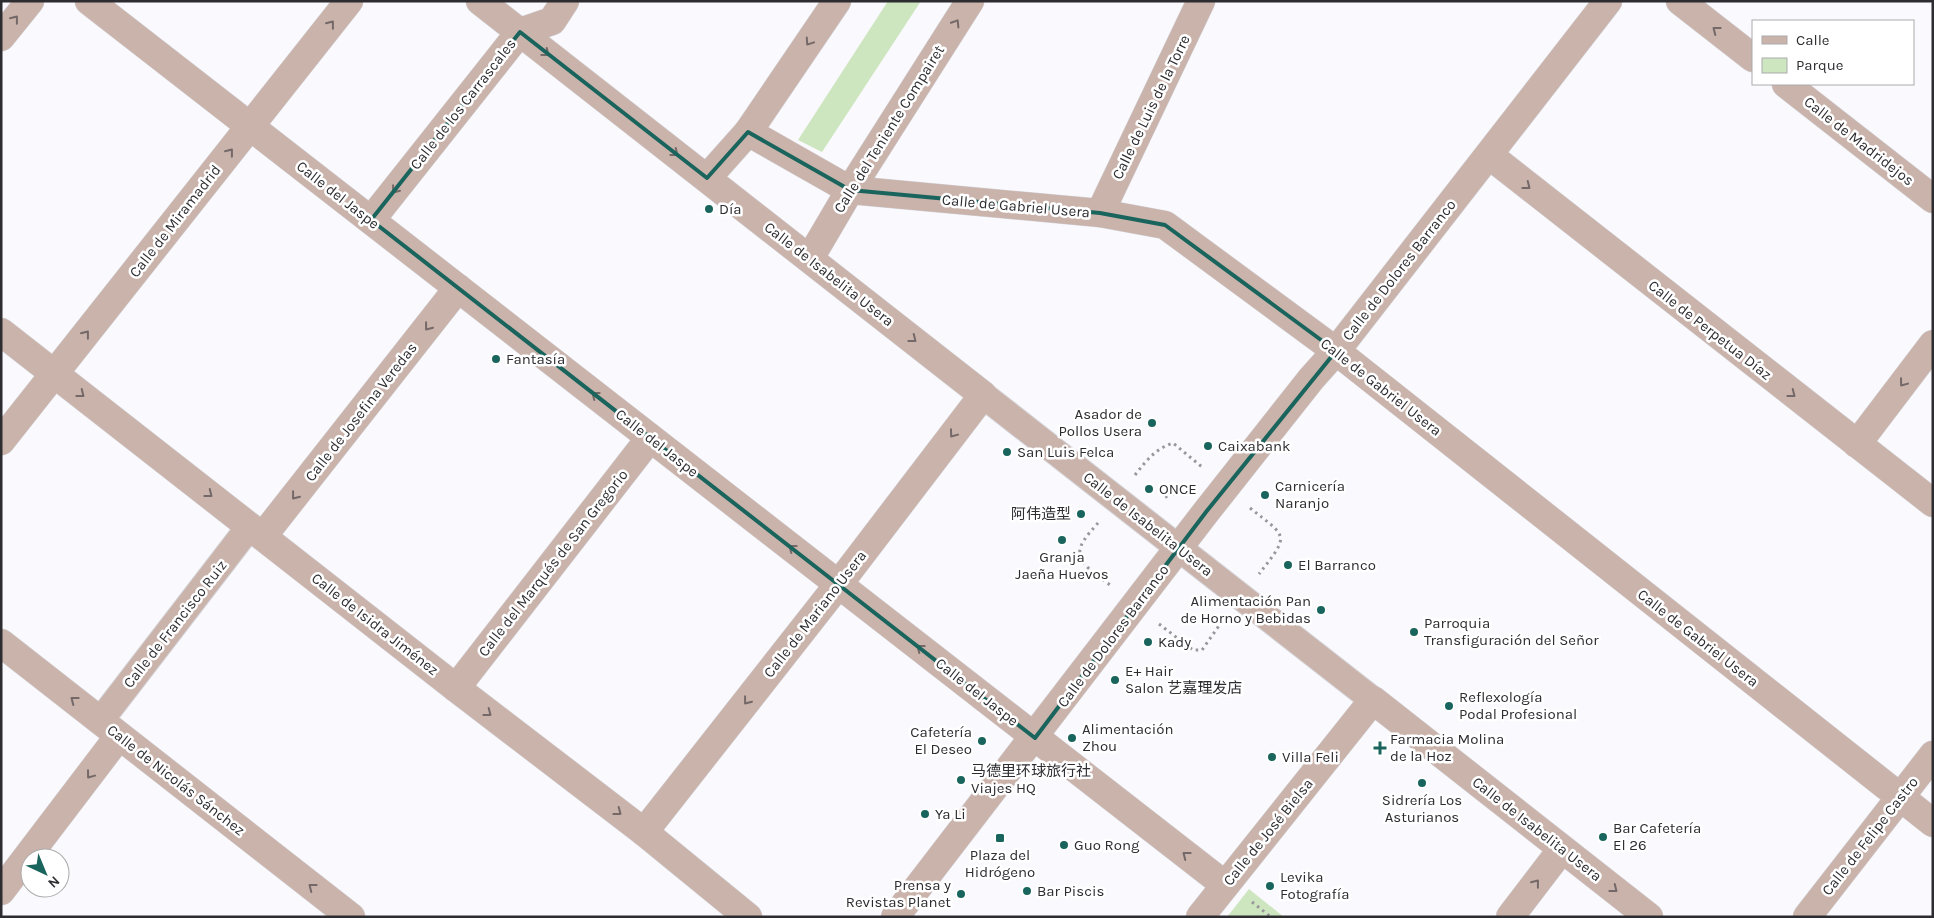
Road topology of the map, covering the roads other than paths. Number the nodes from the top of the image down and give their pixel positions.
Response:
1 (30, 1) edge
2 (89, 1) edge
3 (349, 1) edge
4 (480, 1) edge
5 (565, 1) edge
6 (837, 1) edge
7 (970, 1) edge
8 (1201, 1) edge
9 (1608, 1) edge
10 (1680, 1) edge
11 (520, 32) junction
12 (1, 37) edge
13 (1752, 57) edge
14 (1787, 85) edge
15 (250, 126) junction
16 (748, 132) junction
17 (1488, 155) junction
18 (707, 178) junction
19 (850, 190) junction
20 (1933, 199) edge
21 (1100, 214) junction
22 (371, 220) junction
23 (810, 258) junction
24 (458, 288) junction
25 (1, 332) edge
26 (1933, 344) edge
27 (1336, 351) junction
28 (55, 373) junction
29 (983, 395) junction
30 (650, 438) junction
31 (1, 441) edge
32 (1857, 444) junction
33 (1933, 504) edge
34 (257, 531) junction
35 (1179, 548) junction
36 (838, 584) junction
37 (1, 643) edge
38 (456, 688) junction
39 (1373, 700) junction
40 (110, 729) junction
41 (1035, 738) junction
42 (1933, 755) edge
43 (1900, 798) junction
44 (1933, 823) edge
45 (644, 832) junction
46 (1562, 848) junction
47 (1225, 885) junction
48 (1, 891) edge
49 (350, 917) edge
50 (748, 917) edge
51 (895, 917) edge
52 (1200, 917) edge
53 (1510, 917) edge
54 (1649, 917) edge
55 (1808, 917) edge

12 -> 1 street
2 - 15 street, Calle del Jaspe
15 -> 3 street, Calle de Miramadrid
4 - 11 street, Calle de Isabelita Usera
5 - 11 street, Calle de los Carrascales
6 -> 16 street
19 -> 7 street, Calle del Teniente Compairet
8 - 21 street, Calle de Luis de la Torre
9 - 17 street, Calle de Dolores Barranco
13 -> 10 street
11 -> 18 street, Calle de Isabelita Usera
11 -> 22 street, Calle de los Carrascales
14 - 20 street, Calle de Madridejos
15 - 22 street, Calle del Jaspe
28 -> 15 street, Calle de Miramadrid
16 - 18 street
16 - 19 street, Calle de Gabriel Usera
17 - 27 street, Calle de Dolores Barranco
17 -> 32 street, Calle de Perpetua Díaz
18 - 23 street, Calle de Isabelita Usera
19 - 21 street, Calle de Gabriel Usera
19 - 23 street, Calle del Teniente Compairet
21 - 27 street, Calle de Gabriel Usera
22 - 24 street, Calle del Jaspe
23 -> 29 street, Calle de Isabelita Usera
30 -> 24 street, Calle del Jaspe
24 -> 34 street, Calle de Josefina Veredas
25 - 28 street, Calle de Isidra Jiménez
26 -> 32 street
27 - 35 street, Calle de Dolores Barranco
27 - 43 street, Calle de Gabriel Usera
28 - 31 street, Calle de Miramadrid
28 -> 34 street, Calle de Isidra Jiménez
29 - 35 street, Calle de Isabelita Usera
29 -> 36 street, Calle de Mariano Usera
36 -> 30 street, Calle del Jaspe
30 - 38 street, Calle del Marqués de San Gregorio
32 - 33 street, Calle de Perpetua Díaz
34 - 38 street, Calle de Isidra Jiménez
34 - 40 street, Calle de Francisco Ruiz
35 - 39 street, Calle de Isabelita Usera
35 - 41 street, Calle de Dolores Barranco
41 -> 36 street, Calle del Jaspe
36 -> 45 street, Calle de Mariano Usera
40 -> 37 street, Calle de Nicolás Sánchez
38 -> 45 street, Calle de Isidra Jiménez
39 - 46 street, Calle de Isabelita Usera
39 - 47 street, Calle de José Bielsa
40 -> 48 street, Calle de Francisco Ruiz
49 -> 40 street, Calle de Nicolás Sánchez
47 -> 41 street, Calle del Jaspe
41 - 51 street, Calle de Dolores Barranco
42 - 43 street, Calle de Felipe Castro
43 - 44 street, Calle de Gabriel Usera
43 - 55 street, Calle de Felipe Castro
45 - 50 street, Calle de Isidra Jiménez
53 -> 46 street
46 -> 54 street, Calle de Isabelita Usera
47 - 52 street, Calle de José Bielsa

